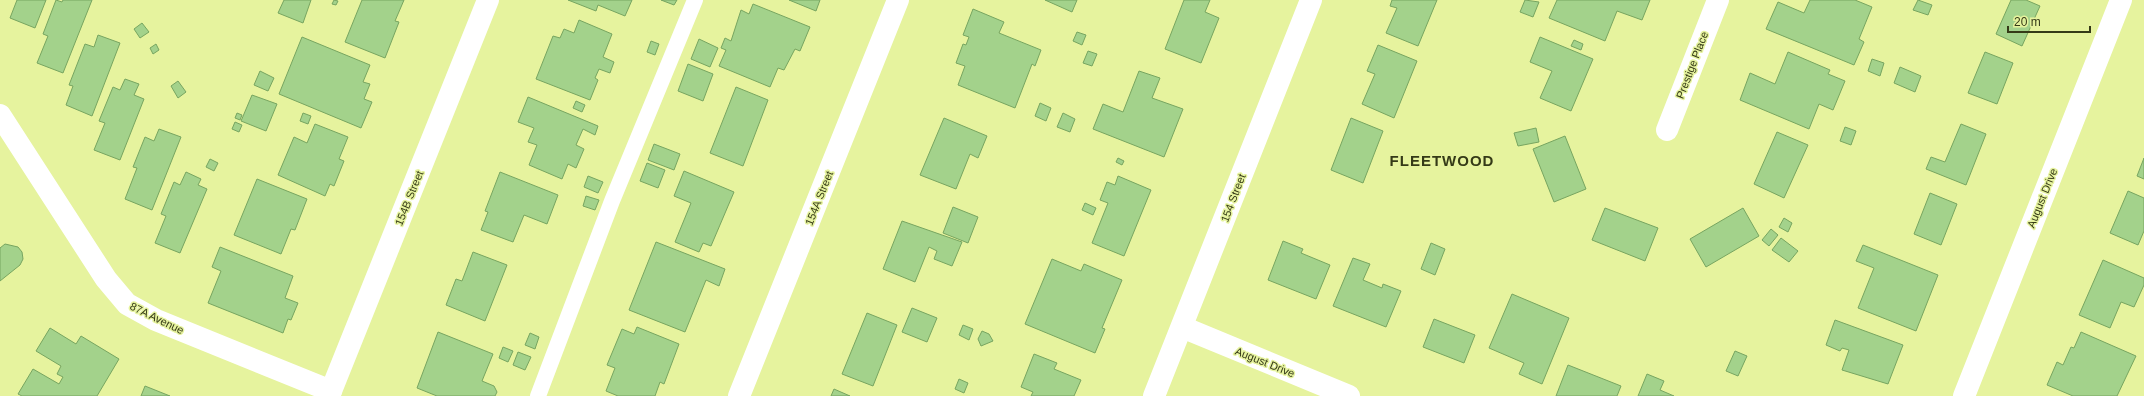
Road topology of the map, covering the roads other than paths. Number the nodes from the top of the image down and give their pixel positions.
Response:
1 (488, 0) edge
2 (695, 0) edge
3 (898, 0) edge
4 (1311, 0) edge
5 (1718, 0) edge
6 (2121, 0) edge
7 (0, 115) edge
8 (1667, 130) dead end
9 (1182, 327) junction
10 (330, 394) edge
11 (538, 396) edge
12 (739, 396) edge
13 (1154, 396) edge
14 (1349, 396) edge
15 (1964, 396) edge

1 - 10 street, 154B Street
2 - 11 lane
3 - 12 street, 154A Street
4 - 9 street, 154 Street
5 - 8 street, Prestige Place
6 - 15 street, August Drive
7 - 10 street, 87A Avenue
9 - 13 street, 154 Street
9 - 14 street, August Drive

